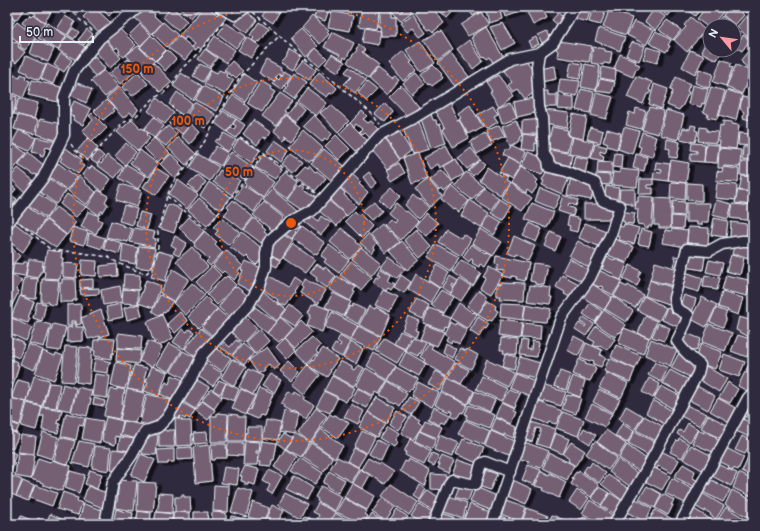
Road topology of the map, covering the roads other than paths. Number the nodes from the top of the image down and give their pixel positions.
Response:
1 (139, 7) edge
2 (220, 7) edge
3 (575, 7) edge
4 (249, 9) edge
5 (539, 53) junction
6 (10, 221) edge
7 (753, 241) edge
8 (753, 393) edge
9 (510, 472) junction
10 (105, 524) edge
11 (434, 524) edge
12 (492, 524) edge
13 (614, 524) edge
14 (680, 524) edge

1 - 6 street
2 - 4 street
3 - 5 street
5 - 9 street
5 - 10 street
7 - 13 street
8 - 14 street
9 - 11 street
9 - 12 street

